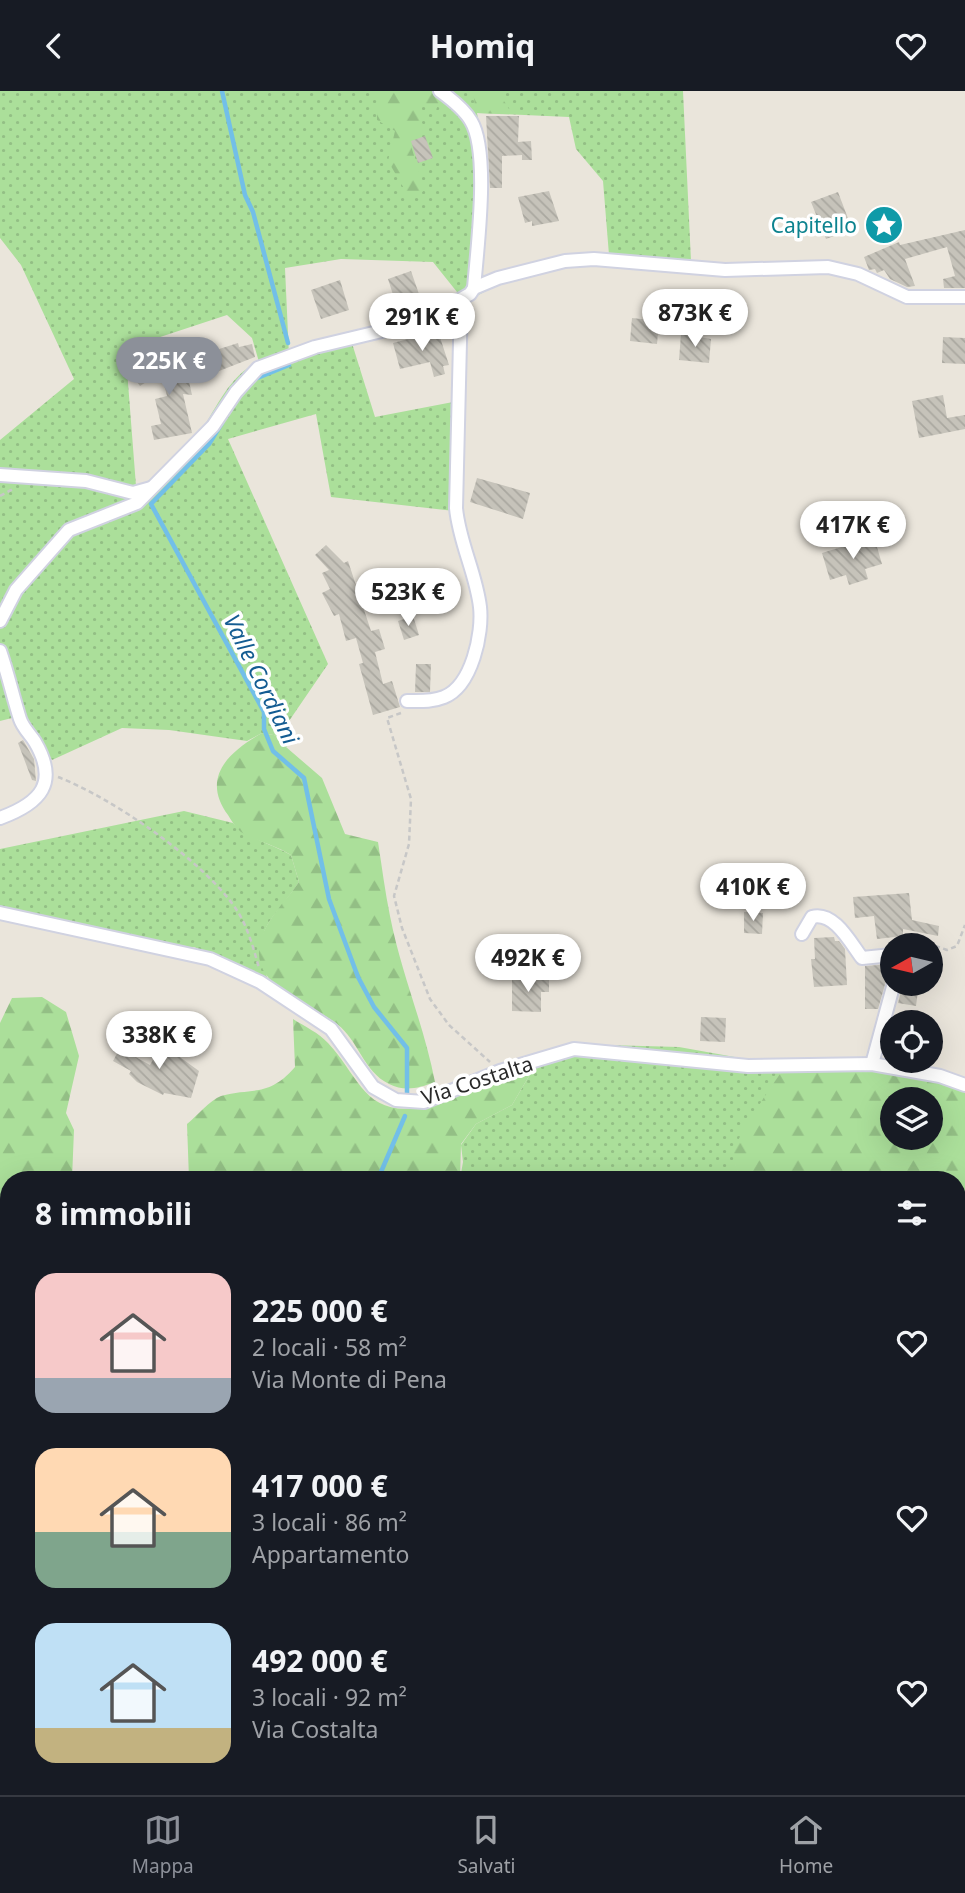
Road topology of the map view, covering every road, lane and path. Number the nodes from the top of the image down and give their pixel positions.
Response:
1 (440, 91) edge
2 (474, 288) junction
3 (965, 297) edge
4 (461, 300) junction
5 (0, 475) edge
6 (152, 488) junction
7 (0, 621) edge
8 (0, 651) edge
9 (407, 701) joint
10 (48, 774) junction
11 (0, 818) edge
12 (0, 913) edge
13 (965, 925) edge
14 (802, 934) dead end
15 (943, 949) edge
16 (880, 956) edge
17 (260, 982) junction
18 (890, 996) edge
19 (872, 1064) junction
20 (500, 1071) junction
21 (965, 1085) edge

1 - 2 street
2 - 3 street
2 - 4 street
4 - 6 street
4 - 9 street
5 - 6 street
6 - 7 street
8 - 10 street
9 - 20 path
10 - 11 street
10 - 17 path
12 - 17 street, Via Costalta
13 - 15 path
14 - 16 street
17 - 20 street, Via Costalta
18 - 19 street
19 - 20 street, Via Costalta
19 - 21 street, Via Costalta

